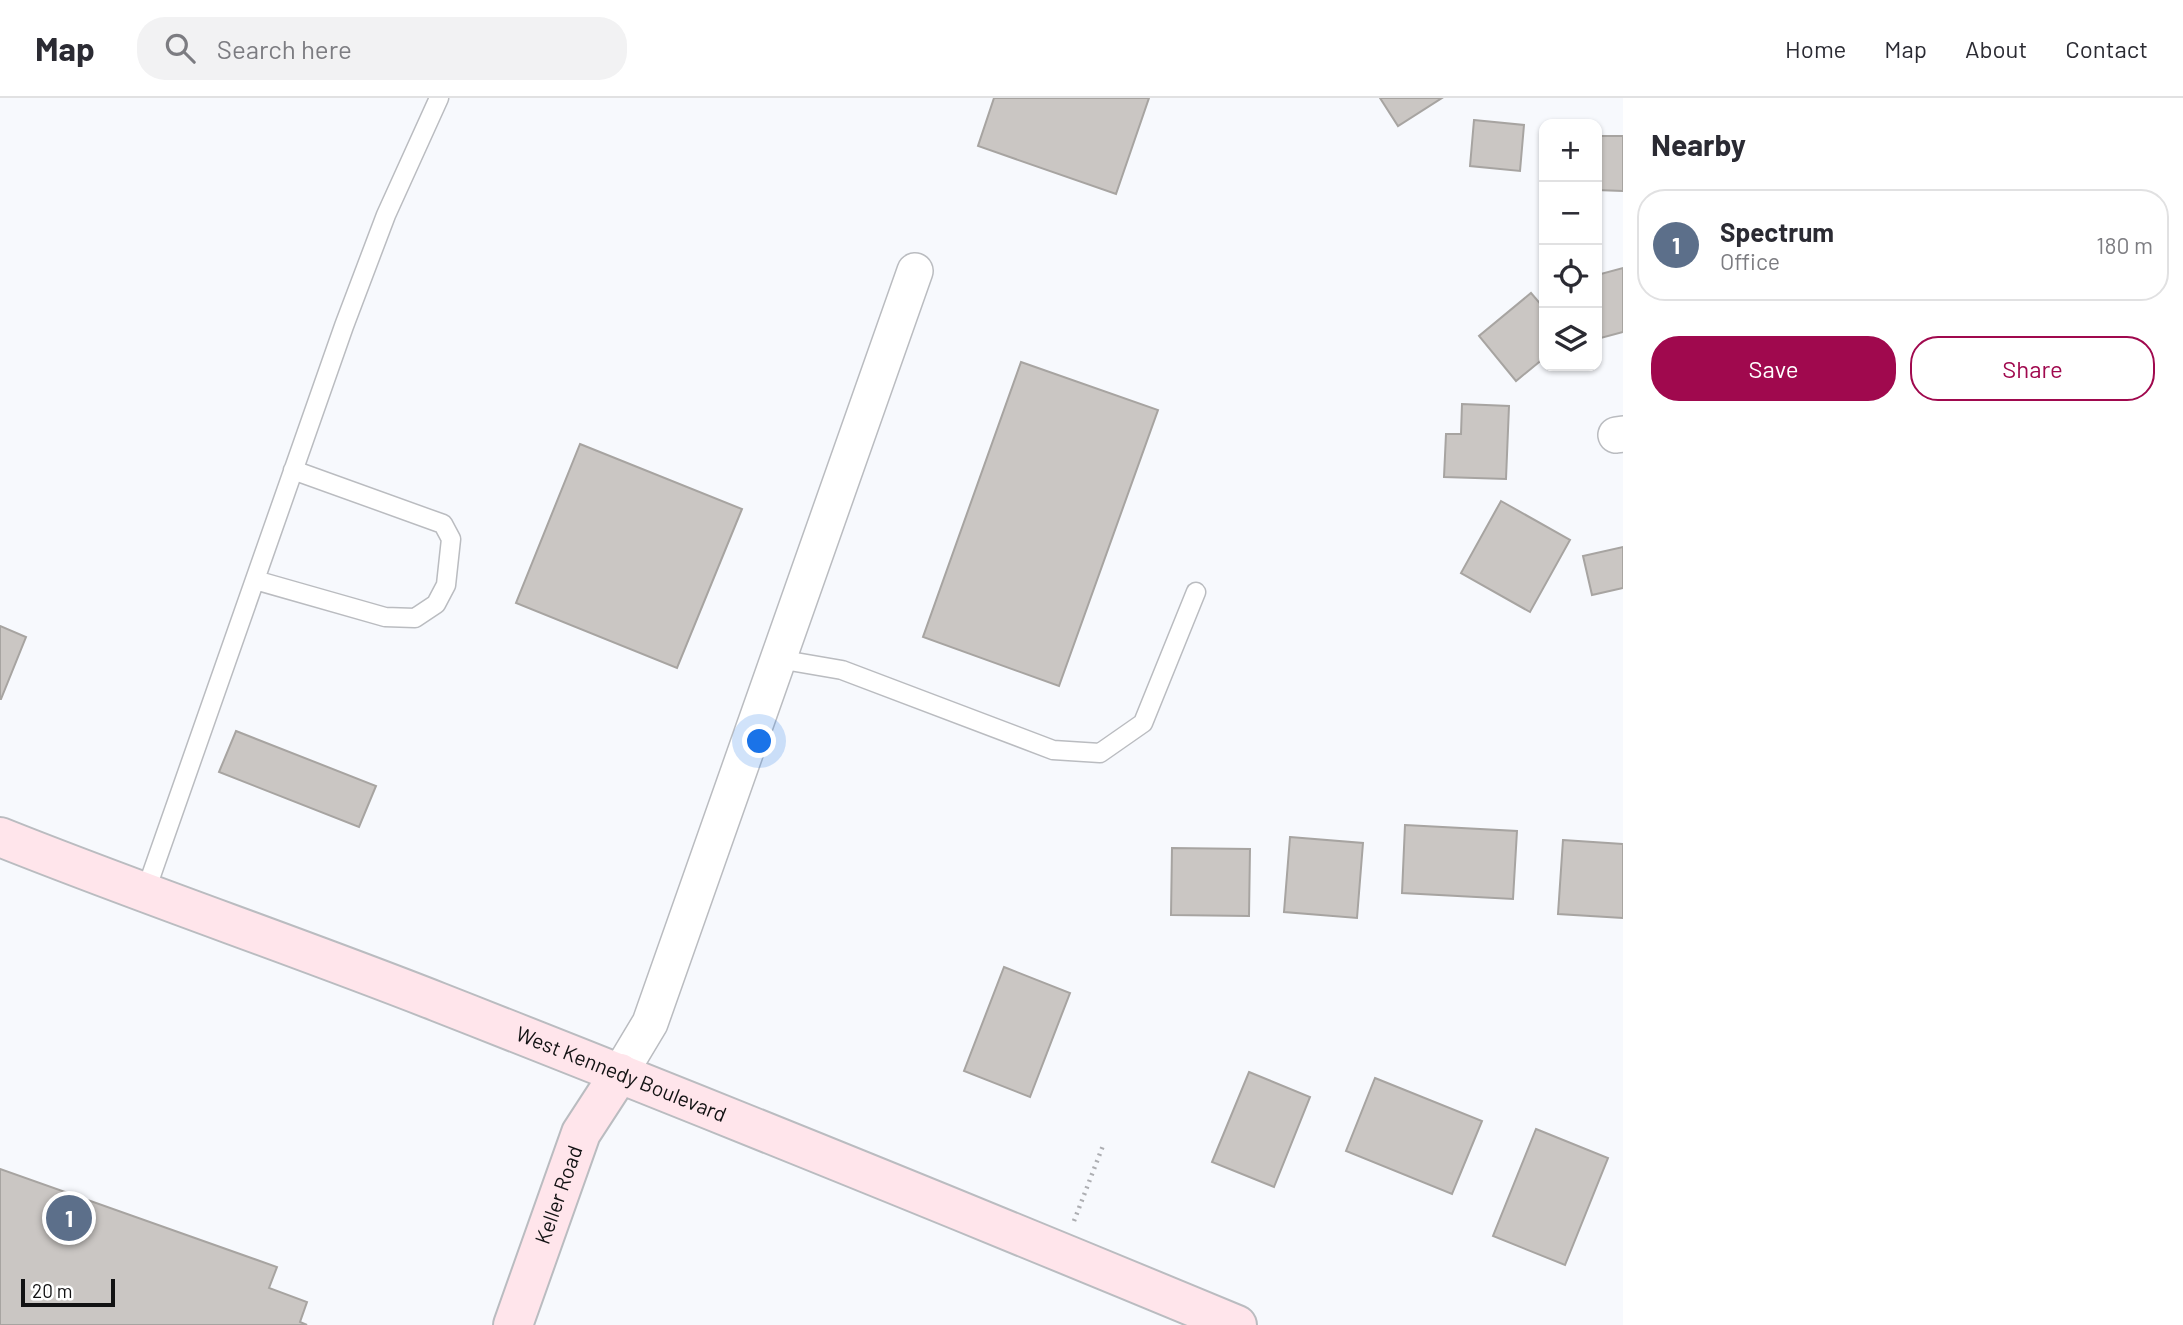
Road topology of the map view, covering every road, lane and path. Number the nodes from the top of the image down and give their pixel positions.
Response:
1 (439, 98) edge
2 (915, 271) dead end
3 (293, 470) junction
4 (255, 580) junction
5 (1196, 592) dead end
6 (778, 659) junction
7 (0, 837) edge
8 (145, 893) junction
9 (620, 1073) junction
10 (1104, 1143) dead end
11 (1062, 1252) junction
12 (513, 1325) edge
13 (1237, 1325) edge

1 - 3 lane
2 - 6 street
3 - 4 lane
3 - 4 lane
4 - 8 lane
5 - 6 lane
6 - 9 street
7 - 8 main road, West Kennedy Boulevard
8 - 9 main road, West Kennedy Boulevard
9 - 11 main road, West Kennedy Boulevard
9 - 12 main road, Keller Road
10 - 11 path
11 - 13 main road, West Kennedy Boulevard

